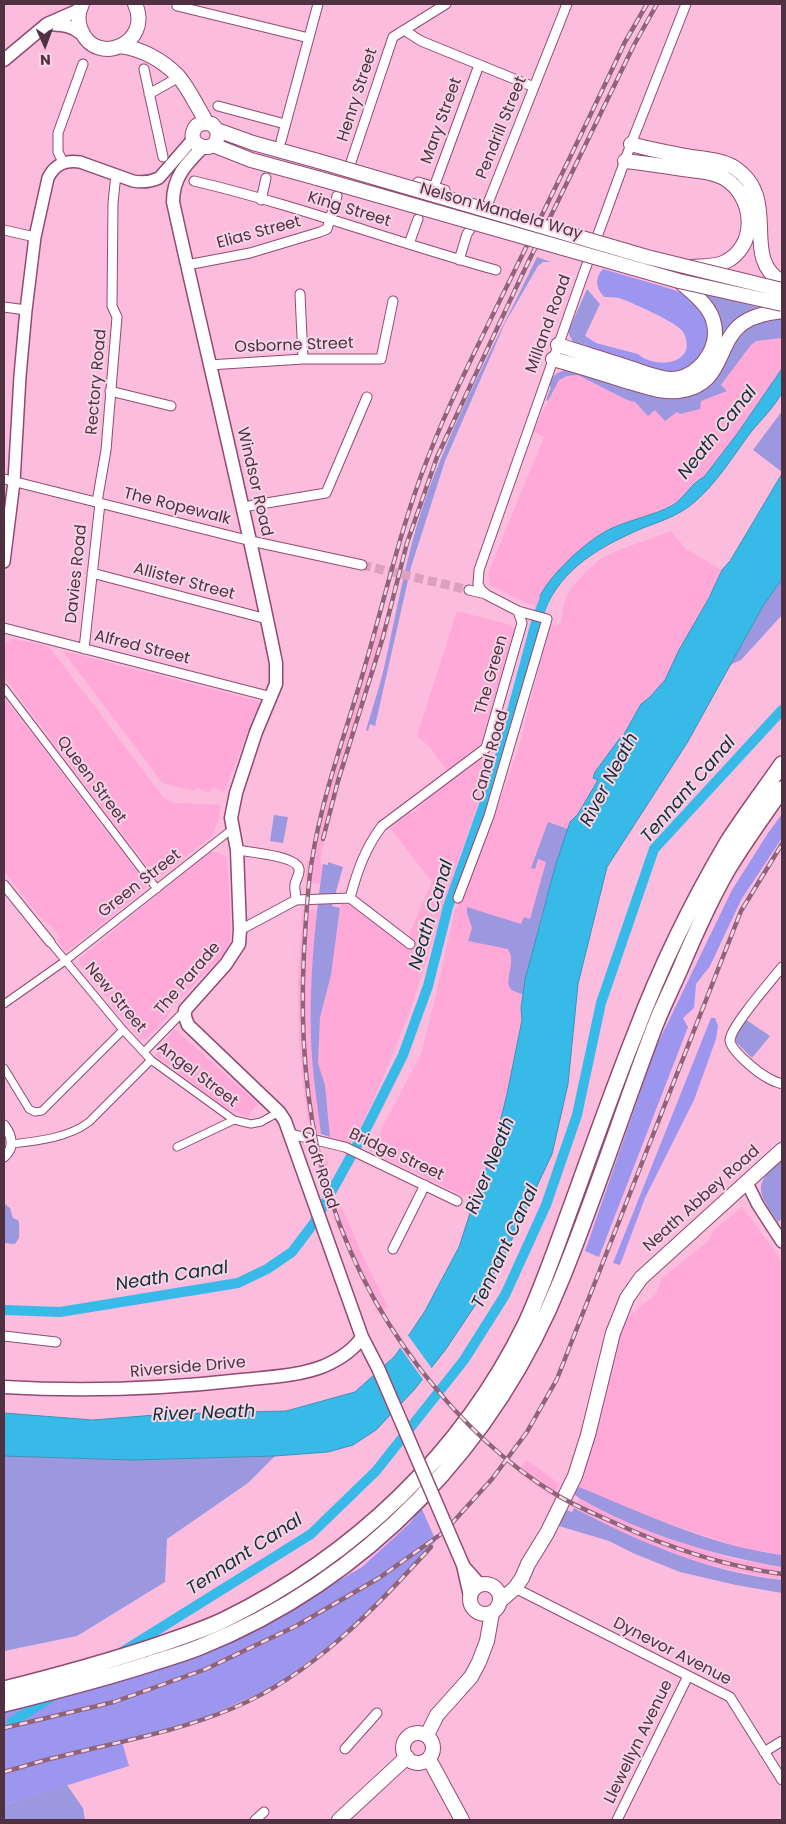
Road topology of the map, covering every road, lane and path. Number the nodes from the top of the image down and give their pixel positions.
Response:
1 (135, 4) edge
2 (318, 4) edge
3 (446, 4) edge
4 (567, 4) edge
5 (686, 4) edge
6 (177, 6) dead end
7 (81, 7) edge
8 (196, 7) edge
9 (47, 24) junction
10 (137, 29) junction
11 (404, 30) junction
12 (82, 34) junction
13 (309, 38) junction
14 (120, 46) junction
15 (141, 51) junction
16 (4, 60) edge
17 (83, 64) dead end
18 (479, 65) junction
19 (144, 69) dead end
20 (179, 77) junction
21 (534, 87) junction
22 (150, 94) junction
23 (218, 106) dead end
24 (286, 124) junction
25 (207, 126) junction
26 (281, 141) dead end
27 (203, 144) junction
28 (631, 144) junction
29 (164, 157) dead end
30 (625, 161) junction
31 (64, 162) junction
32 (351, 162) dead end
33 (116, 174) junction
34 (266, 178) dead end
35 (194, 181) dead end
36 (418, 182) dead end
37 (742, 183) junction
38 (434, 187) junction
39 (445, 190) dead end
40 (337, 196) dead end
41 (261, 200) junction
42 (330, 219) junction
43 (418, 219) dead end
44 (4, 230) edge
45 (35, 237) junction
46 (409, 244) junction
47 (459, 260) junction
48 (187, 265) junction
49 (496, 270) dead end
50 (682, 274) junction
51 (782, 282) edge
52 (782, 290) edge
53 (300, 294) dead end
54 (393, 301) dead end
55 (782, 304) edge
56 (4, 308) edge
57 (26, 310) junction
58 (782, 311) edge
59 (558, 345) junction
60 (303, 359) junction
61 (553, 359) junction
62 (209, 365) junction
63 (658, 383) junction
64 (110, 391) junction
65 (367, 397) dead end
66 (171, 406) dead end
67 (9, 480) edge
68 (98, 503) junction
69 (243, 507) junction
70 (5, 539) edge
71 (251, 541) junction
72 (4, 562) edge
73 (362, 565) tunnel mouth
74 (92, 574) junction
75 (469, 590) tunnel mouth
76 (487, 595) junction
77 (518, 611) junction
78 (267, 619) junction
79 (4, 628) edge
80 (84, 649) junction
81 (4, 688) edge
82 (272, 697) junction
83 (782, 764) edge
84 (782, 789) edge
85 (232, 830) junction
86 (237, 850) junction
87 (4, 885) edge
88 (156, 889) junction
89 (350, 898) junction
90 (458, 898) dead end
91 (296, 900) junction
92 (240, 930) junction
93 (50, 942) joint
94 (410, 944) dead end
95 (66, 961) junction
96 (782, 967) edge
97 (4, 1004) edge
98 (185, 1010) junction
99 (123, 1030) junction
100 (144, 1052) junction
101 (151, 1060) junction
102 (4, 1068) edge
103 (782, 1084) edge
104 (279, 1112) junction
105 (234, 1120) junction
106 (4, 1125) edge
107 (291, 1134) junction
108 (12, 1144) junction
109 (177, 1147) dead end
110 (782, 1150) edge
111 (4, 1157) edge
112 (747, 1183) junction
113 (425, 1185) junction
114 (457, 1201) dead end
115 (782, 1242) edge
116 (393, 1249) dead end
117 (4, 1336) edge
118 (362, 1337) junction
119 (56, 1342) dead end
120 (347, 1354) junction
121 (376, 1365) junction
122 (4, 1387) edge
123 (528, 1564) junction
124 (462, 1565) junction
125 (487, 1586) junction
126 (514, 1588) junction
127 (470, 1596) junction
128 (500, 1601) junction
129 (476, 1611) junction
130 (492, 1613) junction
131 (479, 1662) junction
132 (688, 1676) junction
133 (4, 1689) edge
134 (4, 1704) edge
135 (377, 1713) dead end
136 (427, 1735) junction
137 (782, 1741) edge
138 (345, 1749) dead end
139 (764, 1752) junction
140 (407, 1758) junction
141 (429, 1758) junction
142 (782, 1780) edge
143 (264, 1812) dead end
144 (255, 1820) edge
145 (339, 1820) edge
146 (462, 1820) edge
147 (617, 1820) edge

1 - 10 main road
2 - 13 street
3 - 11 street
4 - 21 street, Pendrill Street
5 - 28 street, Milland Road
6 - 8 street
7 - 9 main road
7 - 12 main road
8 - 13 street
9 - 12 main road
9 - 16 main road
10 - 14 main road
10 - 15 main road
11 - 18 street
11 - 32 street, Henry Street
12 - 14 main road
13 - 24 street
14 - 15 main road
15 - 20 main road
17 - 31 street
18 - 21 street
18 - 38 street, Mary Street
19 - 22 street
20 - 22 street
20 - 25 main road
21 - 47 street, Pendrill Street
22 - 29 street
23 - 24 street
24 - 26 street
25 - 27 main road
25 - 27 main road
25 - 50 main road, Nelson Mandela Way, bridge
27 - 33 street
27 - 48 main road, Windsor Road
27 - 50 main road, Nelson Mandela Way, bridge
28 - 30 street, Milland Road
28 - 37 main road
30 - 37 main road
30 - 59 street, Milland Road
31 - 33 street
31 - 45 street
33 - 64 street, Rectory Road
34 - 41 street
35 - 41 street, King Street
36 - 38 street, Mary Street
37 - 50 main road, bridge
37 - 51 main road
38 - 39 street, Mary Street
40 - 42 street
41 - 42 street, King Street
42 - 46 street, King Street
42 - 48 street, Elias Street
43 - 46 street
44 - 45 street
45 - 57 street
46 - 47 street, King Street
47 - 49 street, King Street
48 - 62 main road, Windsor Road
50 - 52 main road, Nelson Mandela Way, bridge
50 - 55 main road, Nelson Mandela Way, bridge
50 - 63 main road
53 - 60 street
54 - 60 street, Osborne Street
56 - 57 street
57 - 67 street
58 - 63 main road
59 - 61 street, Milland Road
59 - 63 main road
60 - 62 street, Osborne Street
61 - 63 main road
61 - 76 street, Milland Road
62 - 69 main road, Windsor Road
64 - 66 street
64 - 68 street, Rectory Road
65 - 69 street
67 - 68 street, The Ropewalk
67 - 70 street
68 - 71 street, The Ropewalk
68 - 74 street, Davies Road
69 - 71 main road, Windsor Road
70 - 72 street
71 - 73 street, The Ropewalk
71 - 78 main road, Windsor Road
74 - 78 street, Allister Street
74 - 80 street, Davies Road
75 - 76 street
76 - 77 street
77 - 89 street, The Green
77 - 90 street, Canal Road
78 - 82 main road, Windsor Road
79 - 80 street, Alfred Street
80 - 82 street, Alfred Street
81 - 88 street, Queen Street
82 - 85 main road, Windsor Road
83 - 133 highway
84 - 134 highway
85 - 86 main road, The Parade
85 - 88 street, Green Street
86 - 91 street
86 - 92 main road, The Parade
87 - 93 street
88 - 95 street, Green Street
89 - 91 street
89 - 94 street
91 - 92 street
92 - 98 main road, The Parade
93 - 95 street, New Street
95 - 97 street, Green Street
95 - 99 street, New Street
96 - 103 street
98 - 100 street, The Parade
98 - 104 main road, Croft Road
99 - 100 street, New Street
99 - 102 street
100 - 101 street, Angel Street
101 - 105 street, Angel Street
101 - 108 street
104 - 105 street
104 - 107 main road, Croft Road
105 - 109 street
106 - 108 street
107 - 113 street, Bridge Street
107 - 118 main road, Croft Road
108 - 111 street
110 - 112 main road, Neath Abbey Road
112 - 115 street
112 - 123 main road, Neath Abbey Road
113 - 114 street, Bridge Street
113 - 116 street
117 - 119 street
118 - 120 main road, Riverside Drive
118 - 121 main road, Croft Road
120 - 121 main road
120 - 122 main road, Riverside Drive
121 - 124 main road, Croft Road, bridge
123 - 125 main road
123 - 126 main road, Neath Abbey Road
124 - 125 main road
124 - 127 main road
125 - 127 main road
125 - 128 main road
126 - 128 main road, Neath Abbey Road
126 - 132 street, Dynevor Avenue
127 - 129 main road
128 - 130 main road
129 - 130 main road
129 - 131 main road
130 - 131 main road
131 - 136 main road
132 - 139 street, Dynevor Avenue
132 - 147 street, Llewellyn Avenue
135 - 138 street
136 - 140 main road
136 - 141 main road
137 - 139 street
139 - 142 street, Dynevor Avenue
140 - 141 main road
140 - 145 main road
141 - 146 main road
143 - 144 street

